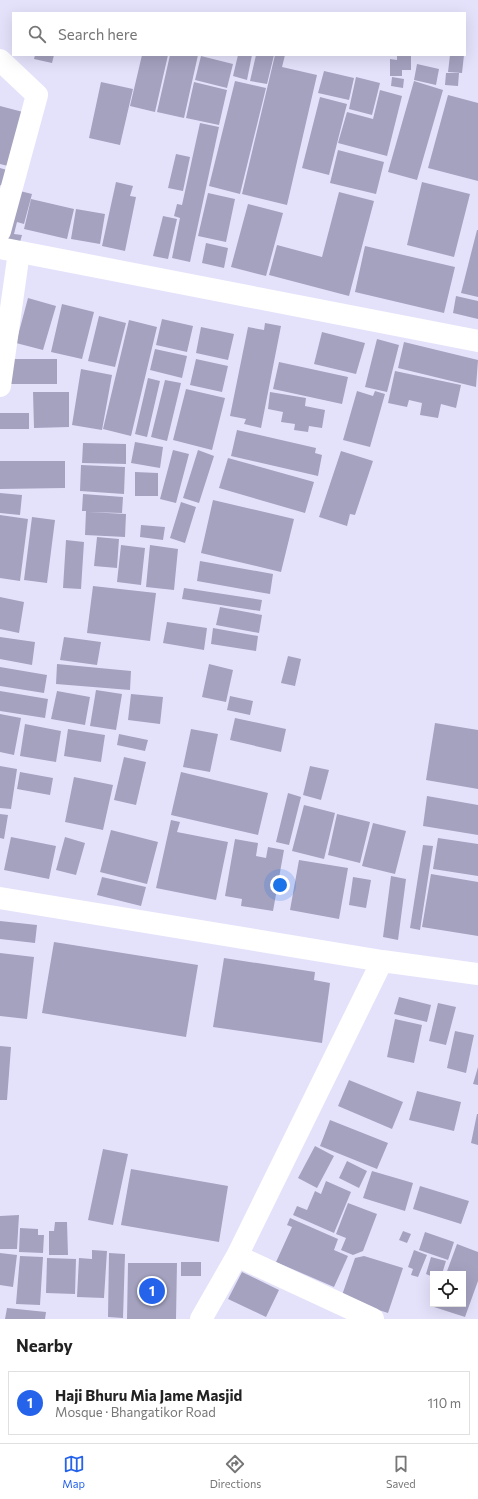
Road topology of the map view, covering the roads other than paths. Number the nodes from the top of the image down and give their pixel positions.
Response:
1 (0, 60) edge
2 (0, 231) edge
3 (10, 250) edge
4 (478, 341) edge
5 (0, 386) edge
6 (0, 898) edge
7 (382, 961) junction
8 (478, 974) edge
9 (237, 1256) junction
10 (201, 1319) edge
11 (373, 1319) edge

1 - 2 street
3 - 4 street
3 - 5 street
6 - 7 street
7 - 8 street
7 - 9 street
9 - 10 street
9 - 11 street

